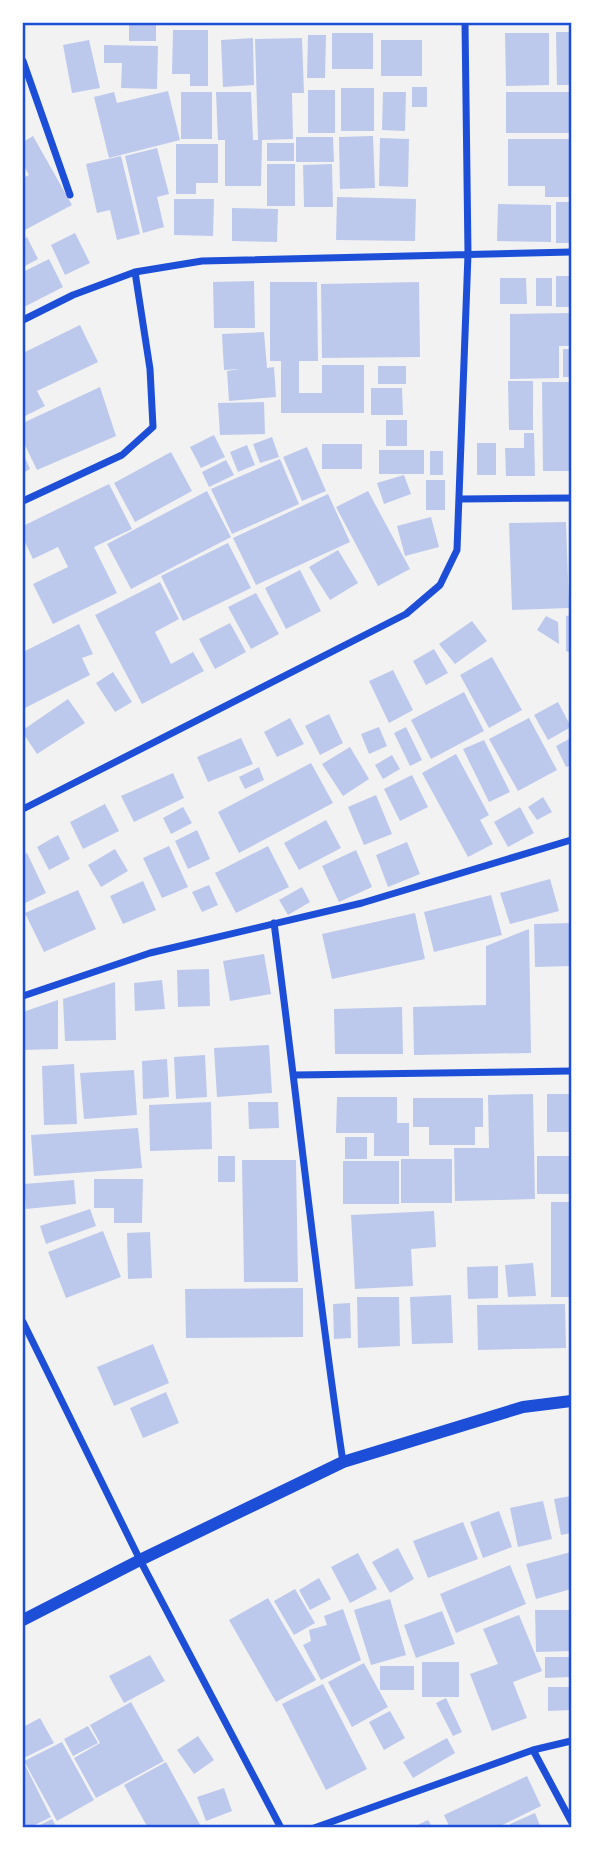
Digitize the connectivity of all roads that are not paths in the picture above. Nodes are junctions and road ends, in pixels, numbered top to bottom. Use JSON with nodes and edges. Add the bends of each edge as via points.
{"nodes":[{"id":1,"x":465,"y":23,"type":"edge"},
{"id":2,"x":23,"y":61,"type":"edge"},
{"id":3,"x":70,"y":195,"type":"dead end"},
{"id":4,"x":571,"y":252,"type":"edge"},
{"id":5,"x":468,"y":254,"type":"junction"},
{"id":6,"x":135,"y":272,"type":"junction"},
{"id":7,"x":23,"y":320,"type":"edge"},
{"id":8,"x":571,"y":498,"type":"edge"},
{"id":9,"x":461,"y":499,"type":"junction"},
{"id":10,"x":23,"y":501,"type":"edge"},
{"id":11,"x":23,"y":809,"type":"edge"},
{"id":12,"x":571,"y":840,"type":"edge"},
{"id":13,"x":274,"y":923,"type":"junction"},
{"id":14,"x":23,"y":996,"type":"edge"},
{"id":15,"x":571,"y":1071,"type":"edge"},
{"id":16,"x":295,"y":1075,"type":"junction"},
{"id":17,"x":23,"y":1322,"type":"edge"},
{"id":18,"x":571,"y":1401,"type":"edge"},
{"id":19,"x":344,"y":1462,"type":"junction"},
{"id":20,"x":140,"y":1560,"type":"junction"},
{"id":21,"x":23,"y":1620,"type":"edge"},
{"id":22,"x":571,"y":1741,"type":"edge"},
{"id":23,"x":533,"y":1750,"type":"junction"},
{"id":24,"x":571,"y":1821,"type":"edge"},
{"id":25,"x":281,"y":1828,"type":"edge"},
{"id":26,"x":314,"y":1828,"type":"edge"}],
"edges":[{"from":1,"to":5,"type":"street"},
{"from":2,"to":3,"type":"street"},
{"from":4,"to":5,"type":"street"},
{"from":5,"to":6,"type":"street","via":[[202,261]]},
{"from":5,"to":9,"type":"street"},
{"from":6,"to":7,"type":"street"},
{"from":6,"to":10,"type":"street","via":[[150,369],[153,427],[122,455]]},
{"from":8,"to":9,"type":"street"},
{"from":9,"to":11,"type":"street","via":[[457,550],[440,584],[405,614]]},
{"from":12,"to":13,"type":"street","via":[[362,903]]},
{"from":13,"to":14,"type":"street","via":[[150,953]]},
{"from":13,"to":16,"type":"street"},
{"from":15,"to":16,"type":"street"},
{"from":16,"to":19,"type":"street"},
{"from":17,"to":20,"type":"street"},
{"from":18,"to":19,"type":"street","via":[[523,1407]]},
{"from":19,"to":20,"type":"street"},
{"from":20,"to":21,"type":"street"},
{"from":20,"to":25,"type":"street"},
{"from":22,"to":23,"type":"street"},
{"from":23,"to":24,"type":"street"},
{"from":23,"to":26,"type":"street"}]}
